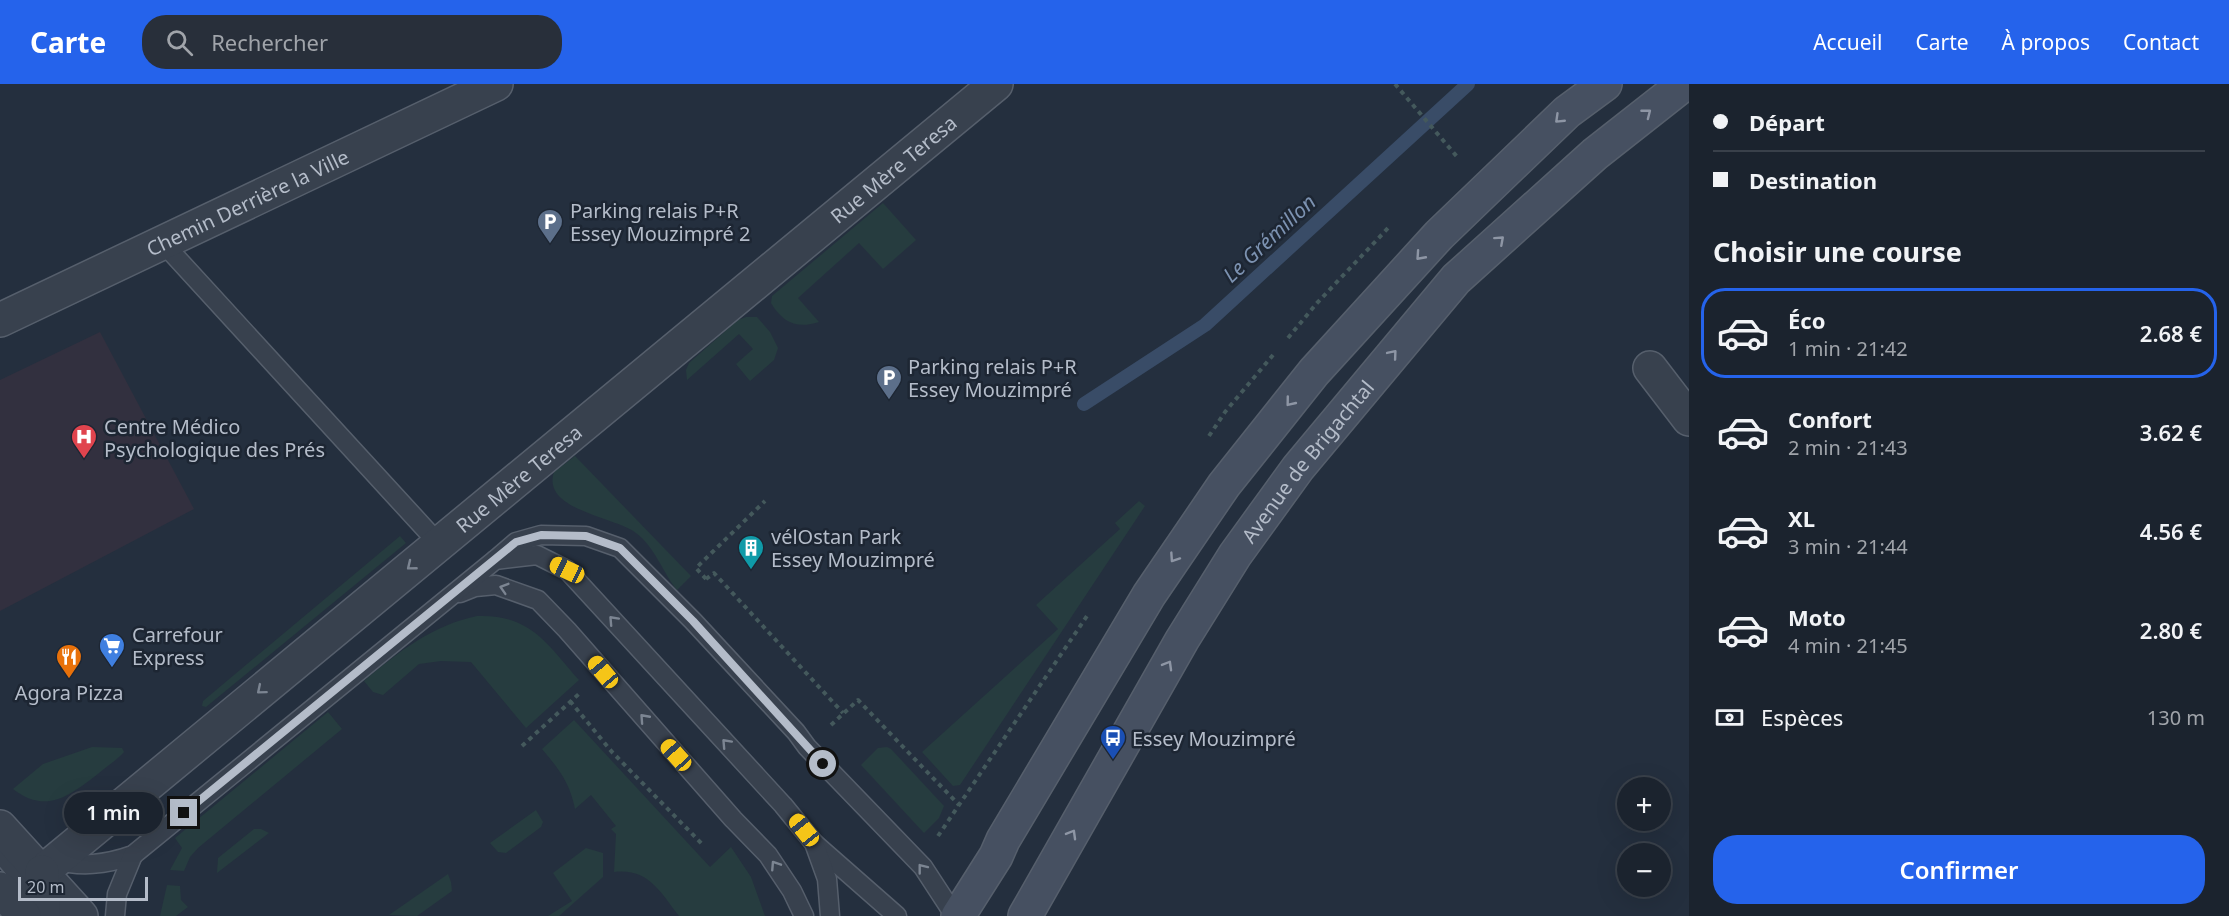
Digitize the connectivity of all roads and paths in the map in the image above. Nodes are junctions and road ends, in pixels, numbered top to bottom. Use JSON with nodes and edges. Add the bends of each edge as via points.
{"nodes":[{"id":1,"x":496,"y":84,"type":"edge"},
{"id":2,"x":996,"y":84,"type":"edge"},
{"id":3,"x":1395,"y":84,"type":"edge"},
{"id":4,"x":1605,"y":84,"type":"edge"},
{"id":5,"x":1684,"y":84,"type":"edge"},
{"id":6,"x":1460,"y":159,"type":"dead end"},
{"id":7,"x":163,"y":243,"type":"junction"},
{"id":8,"x":0,"y":320,"type":"edge"},
{"id":9,"x":1650,"y":368,"type":"dead end"},
{"id":10,"x":1689,"y":419,"type":"edge"},
{"id":11,"x":765,"y":501,"type":"dead end"},
{"id":12,"x":439,"y":544,"type":"junction"},
{"id":13,"x":495,"y":560,"type":"junction"},
{"id":14,"x":706,"y":579,"type":"junction"},
{"id":15,"x":698,"y":586,"type":"dead end"},
{"id":16,"x":445,"y":600,"type":"junction"},
{"id":17,"x":586,"y":687,"type":"dead end"},
{"id":18,"x":570,"y":702,"type":"junction"},
{"id":19,"x":843,"y":713,"type":"junction"},
{"id":20,"x":827,"y":728,"type":"dead end"},
{"id":21,"x":522,"y":746,"type":"dead end"},
{"id":22,"x":959,"y":805,"type":"dead end"},
{"id":23,"x":2,"y":838,"type":"edge"},
{"id":24,"x":814,"y":843,"type":"junction"},
{"id":25,"x":703,"y":846,"type":"dead end"},
{"id":26,"x":133,"y":855,"type":"junction"},
{"id":27,"x":0,"y":889,"type":"edge"},
{"id":28,"x":43,"y":897,"type":"edge"},
{"id":29,"x":81,"y":916,"type":"edge"},
{"id":30,"x":116,"y":916,"type":"edge"},
{"id":31,"x":804,"y":916,"type":"edge"},
{"id":32,"x":830,"y":916,"type":"edge"},
{"id":33,"x":897,"y":916,"type":"edge"},
{"id":34,"x":957,"y":916,"type":"edge"},
{"id":35,"x":1025,"y":916,"type":"edge"}],
"edges":[{"from":1,"to":7,"type":"street","name":"Chemin Derrière la Ville"},
{"from":2,"to":12,"type":"street","name":"Rue Mère Teresa"},
{"from":3,"to":6,"type":"path"},
{"from":4,"to":34,"type":"main road","one_way":true,"via":[[1567,112],[1439,235],[1314,372],[1224,485],[1149,595]]},
{"from":35,"to":5,"type":"main road","name":"Avenue de Brigachtal","one_way":true,"via":[[1182,640],[1235,555],[1298,468],[1456,279],[1595,154]]},
{"from":7,"to":8,"type":"street","name":"Chemin Derrière la Ville"},
{"from":7,"to":12,"type":"lane"},
{"from":9,"to":10,"type":"street"},
{"from":11,"to":14,"type":"path","via":[[696,568]]},
{"from":12,"to":28,"type":"street","name":"Rue Mère Teresa","one_way":true},
{"from":13,"to":16,"type":"lane"},
{"from":24,"to":13,"type":"lane","one_way":true,"via":[[567,570],[537,555]]},
{"from":34,"to":13,"type":"lane","one_way":true,"via":[[923,867],[620,548],[586,536],[541,535],[516,542]]},
{"from":14,"to":15,"type":"path"},
{"from":14,"to":19,"type":"path","via":[[714,573]]},
{"from":16,"to":26,"type":"lane"},
{"from":31,"to":16,"type":"lane","one_way":true,"via":[[768,855],[538,600],[496,585],[475,587]]},
{"from":17,"to":18,"type":"path"},
{"from":18,"to":21,"type":"path"},
{"from":18,"to":25,"type":"path","via":[[612,752]]},
{"from":19,"to":20,"type":"path"},
{"from":19,"to":22,"type":"path","via":[[858,700]]},
{"from":23,"to":28,"type":"street"},
{"from":24,"to":32,"type":"lane","via":[[827,879]]},
{"from":24,"to":33,"type":"lane"},
{"from":26,"to":28,"type":"lane","via":[[83,866]]},
{"from":26,"to":30,"type":"lane","via":[[117,894]]},
{"from":27,"to":28,"type":"street"},
{"from":28,"to":29,"type":"street"}]}
